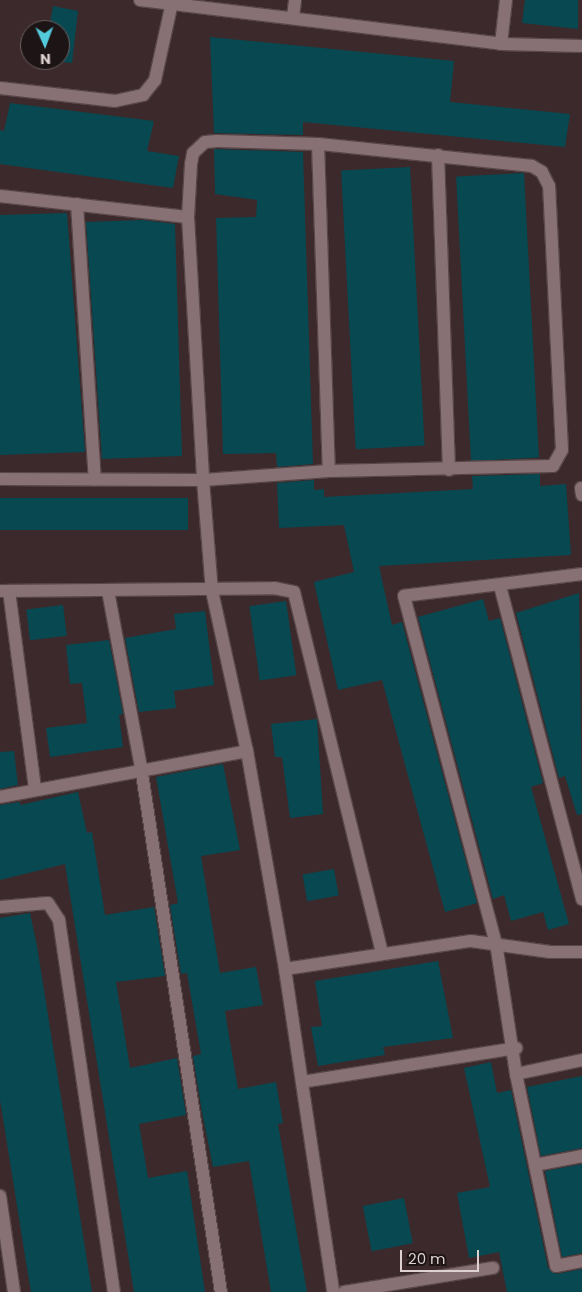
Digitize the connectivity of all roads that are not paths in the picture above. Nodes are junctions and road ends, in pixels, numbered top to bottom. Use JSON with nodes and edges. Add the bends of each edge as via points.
{"nodes":[{"id":1,"x":140,"y":0,"type":"edge"},
{"id":2,"x":295,"y":0,"type":"edge"},
{"id":3,"x":506,"y":0,"type":"edge"},
{"id":4,"x":172,"y":3,"type":"junction"},
{"id":5,"x":194,"y":3,"type":"edge"},
{"id":6,"x":293,"y":17,"type":"junction"},
{"id":7,"x":501,"y":44,"type":"junction"},
{"id":8,"x":582,"y":46,"type":"edge"},
{"id":9,"x":0,"y":88,"type":"edge"},
{"id":10,"x":318,"y":144,"type":"junction"},
{"id":11,"x":438,"y":155,"type":"junction"},
{"id":12,"x":0,"y":196,"type":"edge"},
{"id":13,"x":77,"y":204,"type":"junction"},
{"id":14,"x":188,"y":216,"type":"junction"},
{"id":15,"x":449,"y":470,"type":"junction"},
{"id":16,"x":328,"y":471,"type":"junction"},
{"id":17,"x":0,"y":479,"type":"edge"},
{"id":18,"x":95,"y":479,"type":"junction"},
{"id":19,"x":203,"y":480,"type":"junction"},
{"id":20,"x":582,"y":574,"type":"edge"},
{"id":21,"x":500,"y":586,"type":"junction"},
{"id":22,"x":4,"y":591,"type":"edge"},
{"id":23,"x":108,"y":591,"type":"junction"},
{"id":24,"x":212,"y":592,"type":"junction"},
{"id":25,"x":247,"y":751,"type":"junction"},
{"id":26,"x":141,"y":767,"type":"junction"},
{"id":27,"x":35,"y":788,"type":"junction"},
{"id":28,"x":0,"y":797,"type":"edge"},
{"id":29,"x":582,"y":899,"type":"edge"},
{"id":30,"x":0,"y":907,"type":"edge"},
{"id":31,"x":496,"y":942,"type":"junction"},
{"id":32,"x":382,"y":952,"type":"junction"},
{"id":33,"x":582,"y":952,"type":"edge"},
{"id":34,"x":285,"y":969,"type":"junction"},
{"id":35,"x":516,"y":1048,"type":"junction"},
{"id":36,"x":582,"y":1060,"type":"edge"},
{"id":37,"x":516,"y":1074,"type":"junction"},
{"id":38,"x":302,"y":1082,"type":"junction"},
{"id":39,"x":582,"y":1156,"type":"edge"},
{"id":40,"x":535,"y":1165,"type":"junction"},
{"id":41,"x":0,"y":1196,"type":"edge"},
{"id":42,"x":582,"y":1261,"type":"edge"},
{"id":43,"x":493,"y":1268,"type":"dead end"},
{"id":44,"x":14,"y":1292,"type":"edge"},
{"id":45,"x":114,"y":1292,"type":"edge"},
{"id":46,"x":221,"y":1292,"type":"edge"},
{"id":47,"x":333,"y":1292,"type":"edge"},
{"id":48,"x":344,"y":1292,"type":"edge"}],
"edges":[{"from":1,"to":4,"type":"street"},
{"from":2,"to":6,"type":"street"},
{"from":3,"to":7,"type":"street"},
{"from":4,"to":5,"type":"street"},
{"from":4,"to":9,"type":"street","via":[[155,80],[144,96],[115,101]]},
{"from":5,"to":6,"type":"street"},
{"from":6,"to":7,"type":"street"},
{"from":7,"to":8,"type":"street"},
{"from":10,"to":11,"type":"street"},
{"from":10,"to":14,"type":"street","via":[[205,142],[193,153]]},
{"from":10,"to":16,"type":"street"},
{"from":11,"to":15,"type":"street"},
{"from":11,"to":15,"type":"street","via":[[532,166],[542,172],[549,186],[562,450],[553,466],[540,469]]},
{"from":12,"to":13,"type":"street"},
{"from":13,"to":14,"type":"street"},
{"from":13,"to":18,"type":"street"},
{"from":14,"to":19,"type":"street"},
{"from":15,"to":16,"type":"street"},
{"from":16,"to":19,"type":"street"},
{"from":17,"to":18,"type":"street"},
{"from":18,"to":19,"type":"street"},
{"from":19,"to":24,"type":"street"},
{"from":20,"to":21,"type":"street"},
{"from":21,"to":29,"type":"street"},
{"from":21,"to":31,"type":"street","via":[[404,596]]},
{"from":22,"to":23,"type":"street"},
{"from":22,"to":27,"type":"street"},
{"from":23,"to":24,"type":"street"},
{"from":23,"to":26,"type":"street"},
{"from":24,"to":25,"type":"street"},
{"from":24,"to":32,"type":"street","via":[[284,588],[299,600]]},
{"from":25,"to":26,"type":"street"},
{"from":25,"to":34,"type":"street"},
{"from":26,"to":27,"type":"street"},
{"from":26,"to":46,"type":"street"},
{"from":27,"to":28,"type":"street"},
{"from":30,"to":45,"type":"street","via":[[48,903],[59,920]]},
{"from":31,"to":32,"type":"street","via":[[471,941]]},
{"from":31,"to":33,"type":"street","via":[[550,952]]},
{"from":31,"to":35,"type":"street"},
{"from":32,"to":34,"type":"street"},
{"from":34,"to":38,"type":"street"},
{"from":35,"to":37,"type":"street"},
{"from":35,"to":38,"type":"street"},
{"from":36,"to":37,"type":"street"},
{"from":37,"to":40,"type":"street"},
{"from":38,"to":47,"type":"street"},
{"from":39,"to":40,"type":"street"},
{"from":40,"to":42,"type":"street","via":[[556,1266]]},
{"from":41,"to":44,"type":"street"},
{"from":43,"to":48,"type":"street"}]}
